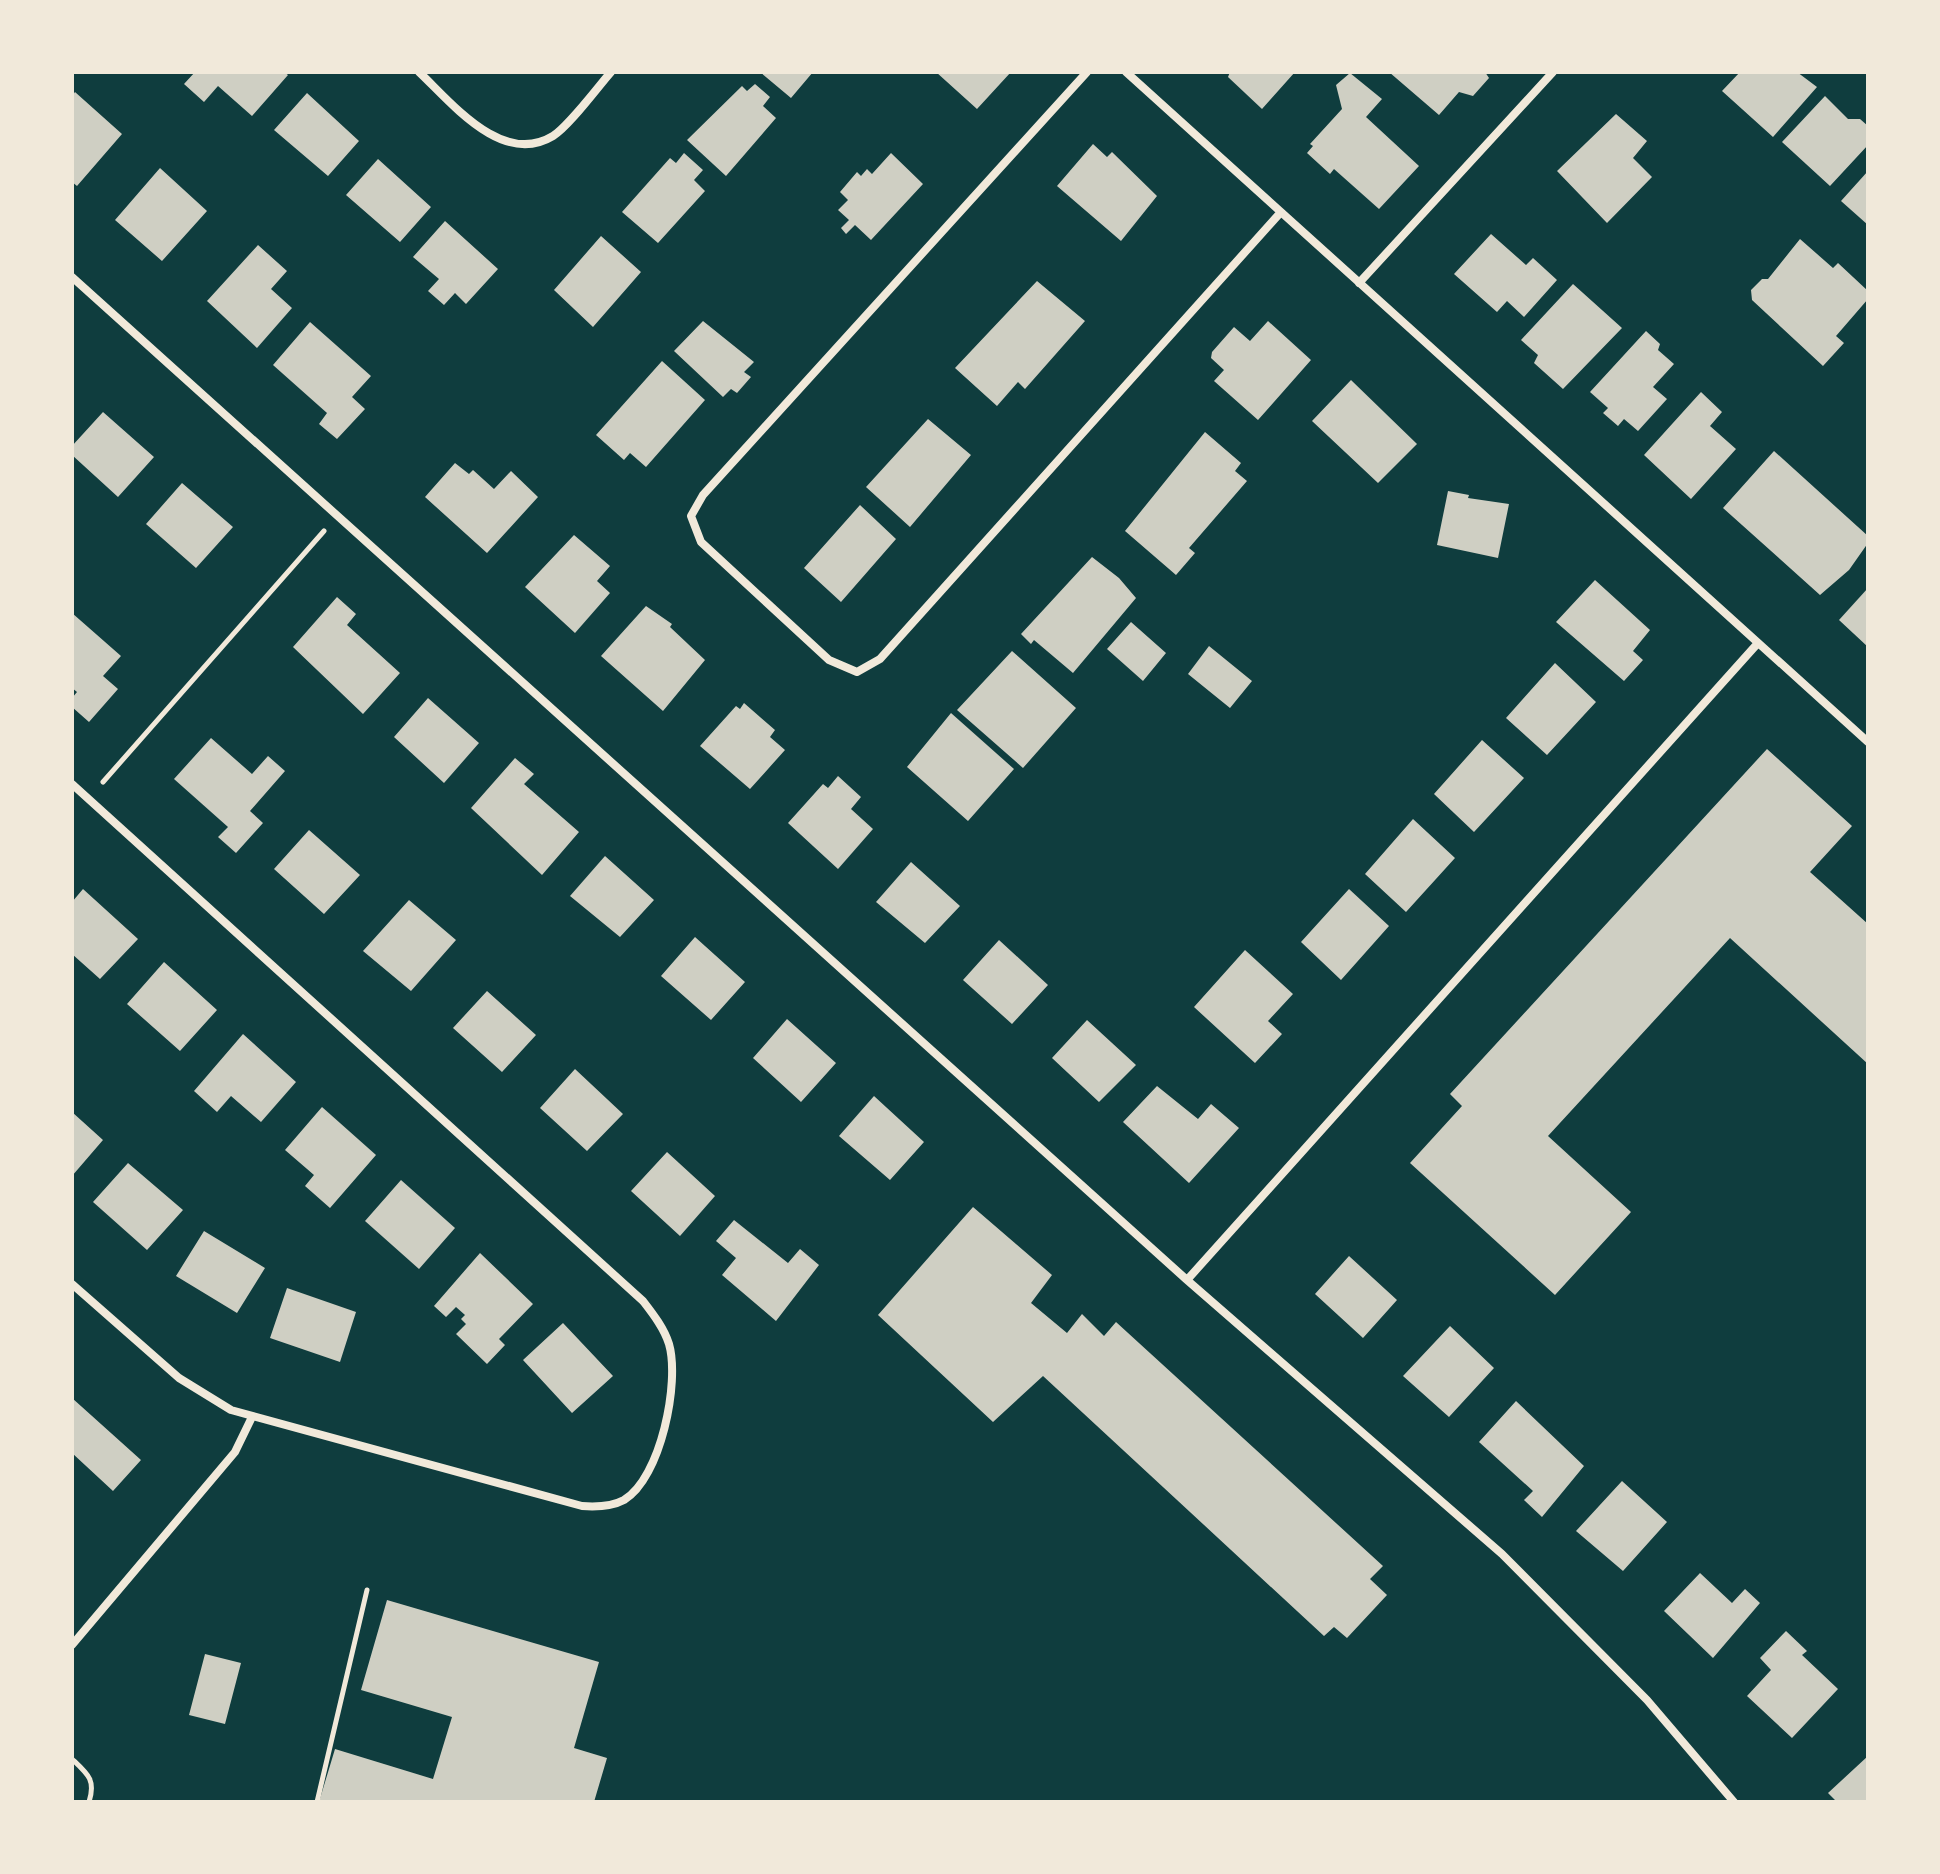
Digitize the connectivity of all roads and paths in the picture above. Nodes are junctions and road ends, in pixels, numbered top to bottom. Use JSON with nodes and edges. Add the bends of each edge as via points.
{"nodes":[{"id":1,"x":419,"y":72,"type":"edge"},
{"id":2,"x":611,"y":72,"type":"edge"},
{"id":3,"x":1087,"y":72,"type":"edge"},
{"id":4,"x":1126,"y":72,"type":"edge"},
{"id":5,"x":1553,"y":72,"type":"edge"},
{"id":6,"x":1281,"y":212,"type":"junction"},
{"id":7,"x":72,"y":277,"type":"edge"},
{"id":8,"x":1359,"y":283,"type":"junction"},
{"id":9,"x":338,"y":516,"type":"junction"},
{"id":10,"x":1758,"y":643,"type":"junction"},
{"id":11,"x":1868,"y":742,"type":"edge"},
{"id":12,"x":72,"y":784,"type":"edge"},
{"id":13,"x":88,"y":799,"type":"junction"},
{"id":14,"x":1187,"y":1280,"type":"junction"},
{"id":15,"x":72,"y":1284,"type":"edge"},
{"id":16,"x":252,"y":1417,"type":"junction"},
{"id":17,"x":367,"y":1590,"type":"dead end"},
{"id":18,"x":72,"y":1645,"type":"edge"},
{"id":19,"x":72,"y":1759,"type":"edge"},
{"id":20,"x":89,"y":1802,"type":"edge"},
{"id":21,"x":317,"y":1802,"type":"edge"},
{"id":22,"x":1734,"y":1802,"type":"edge"}],
"edges":[{"from":1,"to":2,"type":"street","via":[[483,131],[519,144],[552,136]]},
{"from":3,"to":6,"type":"street","via":[[703,495],[691,516],[701,542],[829,660],[857,672],[880,659]]},
{"from":4,"to":6,"type":"street"},
{"from":5,"to":8,"type":"street"},
{"from":6,"to":8,"type":"street"},
{"from":7,"to":9,"type":"street"},
{"from":8,"to":10,"type":"street"},
{"from":9,"to":13,"type":"path"},
{"from":9,"to":14,"type":"street"},
{"from":10,"to":11,"type":"street"},
{"from":10,"to":14,"type":"street"},
{"from":12,"to":13,"type":"street"},
{"from":13,"to":16,"type":"street","via":[[643,1301],[668,1342],[673,1366],[672,1390],[644,1482],[626,1499],[599,1507],[558,1501]]},
{"from":14,"to":22,"type":"street","via":[[1502,1554],[1647,1700]]},
{"from":15,"to":16,"type":"street","via":[[179,1378]]},
{"from":16,"to":18,"type":"street","via":[[235,1452]]},
{"from":17,"to":21,"type":"path"},
{"from":19,"to":20,"type":"path","via":[[94,1786]]}]}
